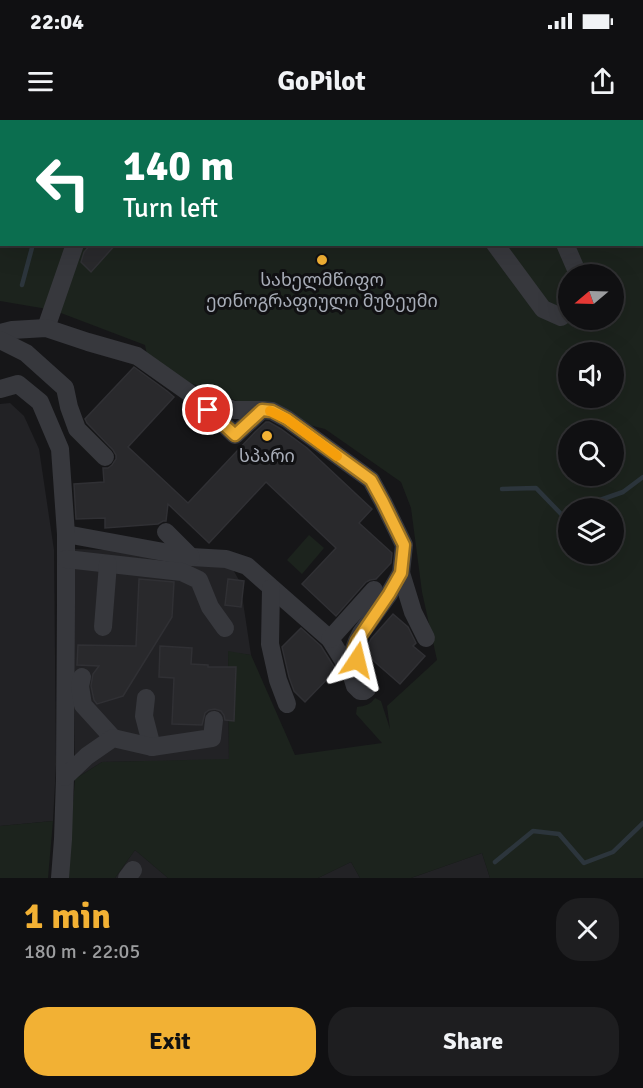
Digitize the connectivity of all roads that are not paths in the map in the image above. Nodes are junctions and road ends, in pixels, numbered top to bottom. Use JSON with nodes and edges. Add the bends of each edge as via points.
{"nodes":[{"id":1,"x":74,"y":246,"type":"edge"},
{"id":2,"x":496,"y":246,"type":"edge"},
{"id":3,"x":566,"y":246,"type":"edge"},
{"id":4,"x":574,"y":264,"type":"edge"},
{"id":5,"x":558,"y":316,"type":"edge"},
{"id":6,"x":46,"y":328,"type":"junction"},
{"id":7,"x":0,"y":333,"type":"edge"},
{"id":8,"x":0,"y":340,"type":"edge"},
{"id":9,"x":0,"y":389,"type":"edge"},
{"id":10,"x":195,"y":397,"type":"junction"},
{"id":11,"x":262,"y":410,"type":"junction"},
{"id":12,"x":105,"y":457,"type":"dead end"},
{"id":13,"x":166,"y":532,"type":"dead end"},
{"id":14,"x":66,"y":534,"type":"junction"},
{"id":15,"x":191,"y":556,"type":"junction"},
{"id":16,"x":66,"y":559,"type":"junction"},
{"id":17,"x":108,"y":564,"type":"junction"},
{"id":18,"x":401,"y":573,"type":"junction"},
{"id":19,"x":271,"y":588,"type":"junction"},
{"id":20,"x":374,"y":590,"type":"dead end"},
{"id":21,"x":103,"y":627,"type":"dead end"},
{"id":22,"x":225,"y":628,"type":"dead end"},
{"id":23,"x":426,"y":638,"type":"dead end"},
{"id":24,"x":330,"y":639,"type":"junction"},
{"id":25,"x":82,"y":677,"type":"dead end"},
{"id":26,"x":287,"y":705,"type":"dead end"},
{"id":27,"x":214,"y":720,"type":"dead end"},
{"id":28,"x":116,"y":739,"type":"junction"},
{"id":29,"x":152,"y":747,"type":"junction"},
{"id":30,"x":65,"y":777,"type":"junction"},
{"id":31,"x":60,"y":878,"type":"edge"}],
"edges":[{"from":1,"to":6,"type":"street"},
{"from":2,"to":5,"type":"street","via":[[543,309]]},
{"from":3,"to":4,"type":"street"},
{"from":6,"to":7,"type":"street"},
{"from":6,"to":10,"type":"street","via":[[137,356]]},
{"from":8,"to":12,"type":"street","via":[[26,353],[65,388],[77,429]]},
{"from":9,"to":14,"type":"street","via":[[18,384],[40,402],[60,449]]},
{"from":10,"to":11,"type":"street","via":[[234,410]]},
{"from":10,"to":11,"type":"street","via":[[235,435]]},
{"from":11,"to":18,"type":"street","via":[[287,419],[371,480],[404,545]]},
{"from":13,"to":15,"type":"street"},
{"from":14,"to":15,"type":"street"},
{"from":14,"to":16,"type":"street"},
{"from":15,"to":19,"type":"street","via":[[226,559],[247,566]]},
{"from":16,"to":17,"type":"street"},
{"from":16,"to":30,"type":"street"},
{"from":17,"to":21,"type":"street"},
{"from":17,"to":22,"type":"street","via":[[182,572],[199,580],[210,607]]},
{"from":18,"to":23,"type":"street"},
{"from":18,"to":24,"type":"street","via":[[354,649],[368,682],[367,689],[360,691],[355,686]]},
{"from":19,"to":24,"type":"street"},
{"from":19,"to":26,"type":"street","via":[[270,644]]},
{"from":20,"to":24,"type":"street"},
{"from":25,"to":28,"type":"street","via":[[83,705]]},
{"from":27,"to":29,"type":"street","via":[[212,738]]},
{"from":28,"to":29,"type":"street"},
{"from":28,"to":29,"type":"street","via":[[145,707]]},
{"from":28,"to":30,"type":"street","via":[[87,756]]},
{"from":30,"to":31,"type":"street"}]}
